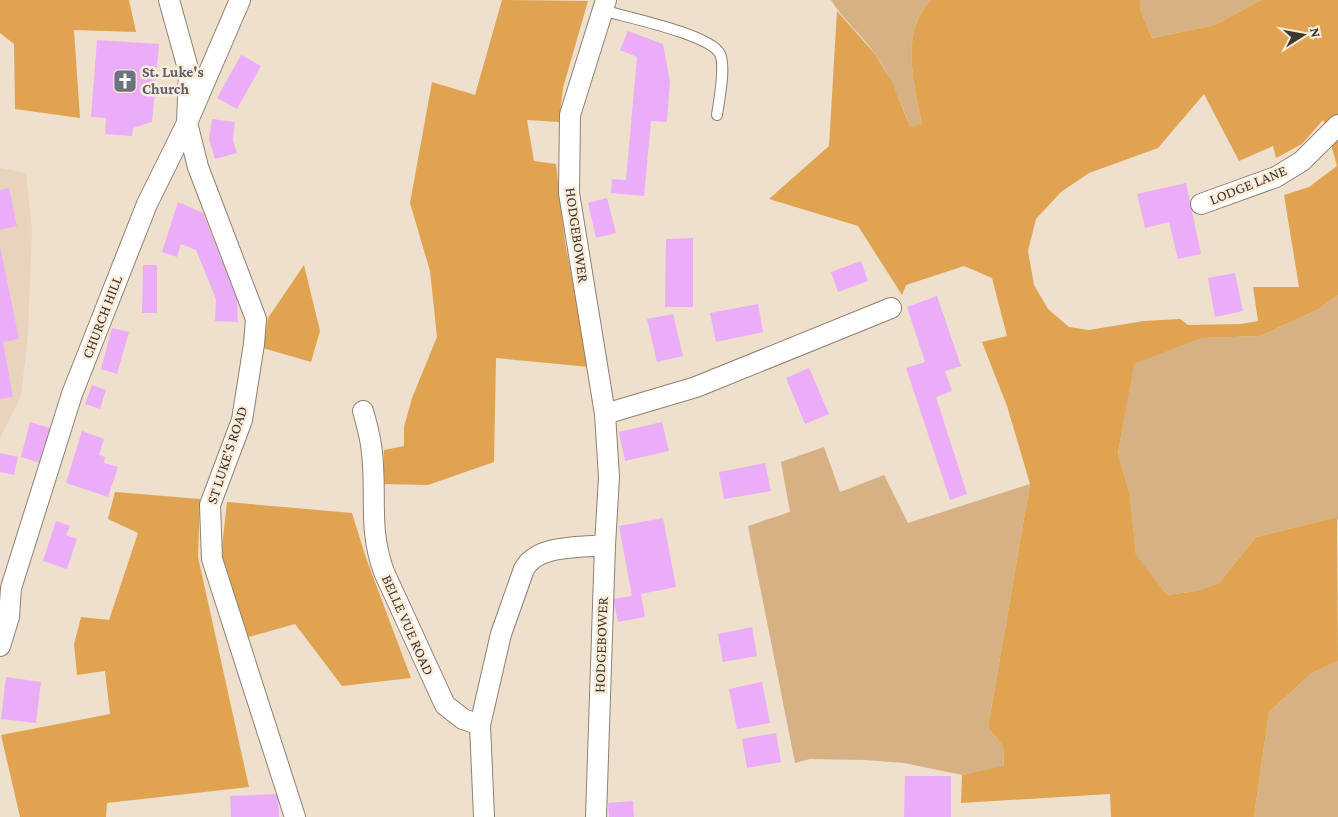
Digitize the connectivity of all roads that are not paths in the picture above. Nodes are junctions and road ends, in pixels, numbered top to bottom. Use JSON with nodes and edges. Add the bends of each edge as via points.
{"nodes":[{"id":1,"x":169,"y":0,"type":"edge"},
{"id":2,"x":240,"y":0,"type":"edge"},
{"id":3,"x":604,"y":5,"type":"edge"},
{"id":4,"x":717,"y":115,"type":"dead end"},
{"id":5,"x":187,"y":123,"type":"junction"},
{"id":6,"x":1338,"y":125,"type":"edge"},
{"id":7,"x":1201,"y":204,"type":"dead end"},
{"id":8,"x":891,"y":308,"type":"dead end"},
{"id":9,"x":363,"y":411,"type":"dead end"},
{"id":10,"x":605,"y":414,"type":"junction"},
{"id":11,"x":604,"y":545,"type":"junction"},
{"id":12,"x":0,"y":646,"type":"edge"},
{"id":13,"x":480,"y":725,"type":"junction"},
{"id":14,"x":295,"y":817,"type":"edge"},
{"id":15,"x":484,"y":817,"type":"edge"},
{"id":16,"x":596,"y":817,"type":"edge"}],
"edges":[{"from":1,"to":5,"type":"street","via":[[189,72]]},
{"from":2,"to":5,"type":"street","name":"CHURCH HILL"},
{"from":3,"to":4,"type":"lane","via":[[697,37],[716,48],[721,55],[722,68]]},
{"from":3,"to":10,"type":"street","name":"HODGEBOWER","via":[[570,115],[569,193]]},
{"from":5,"to":12,"type":"street","name":"CHURCH HILL","via":[[147,204],[72,394],[12,588]]},
{"from":5,"to":14,"type":"street","name":"ST LUKE'S ROAD","via":[[198,167],[256,319],[242,420],[210,505],[212,559]]},
{"from":6,"to":7,"type":"street","name":"LODGE LANE","via":[[1302,161],[1276,177]]},
{"from":8,"to":10,"type":"street","via":[[696,387]]},
{"from":9,"to":13,"type":"street","name":"BELLE VUE ROAD","via":[[372,453],[376,551],[445,705],[463,719]]},
{"from":10,"to":11,"type":"street","name":"HODGEBOWER","via":[[609,477]]},
{"from":11,"to":13,"type":"street","via":[[547,552],[528,561],[501,634]]},
{"from":11,"to":16,"type":"street","name":"HODGEBOWER"},
{"from":13,"to":15,"type":"street"}]}
